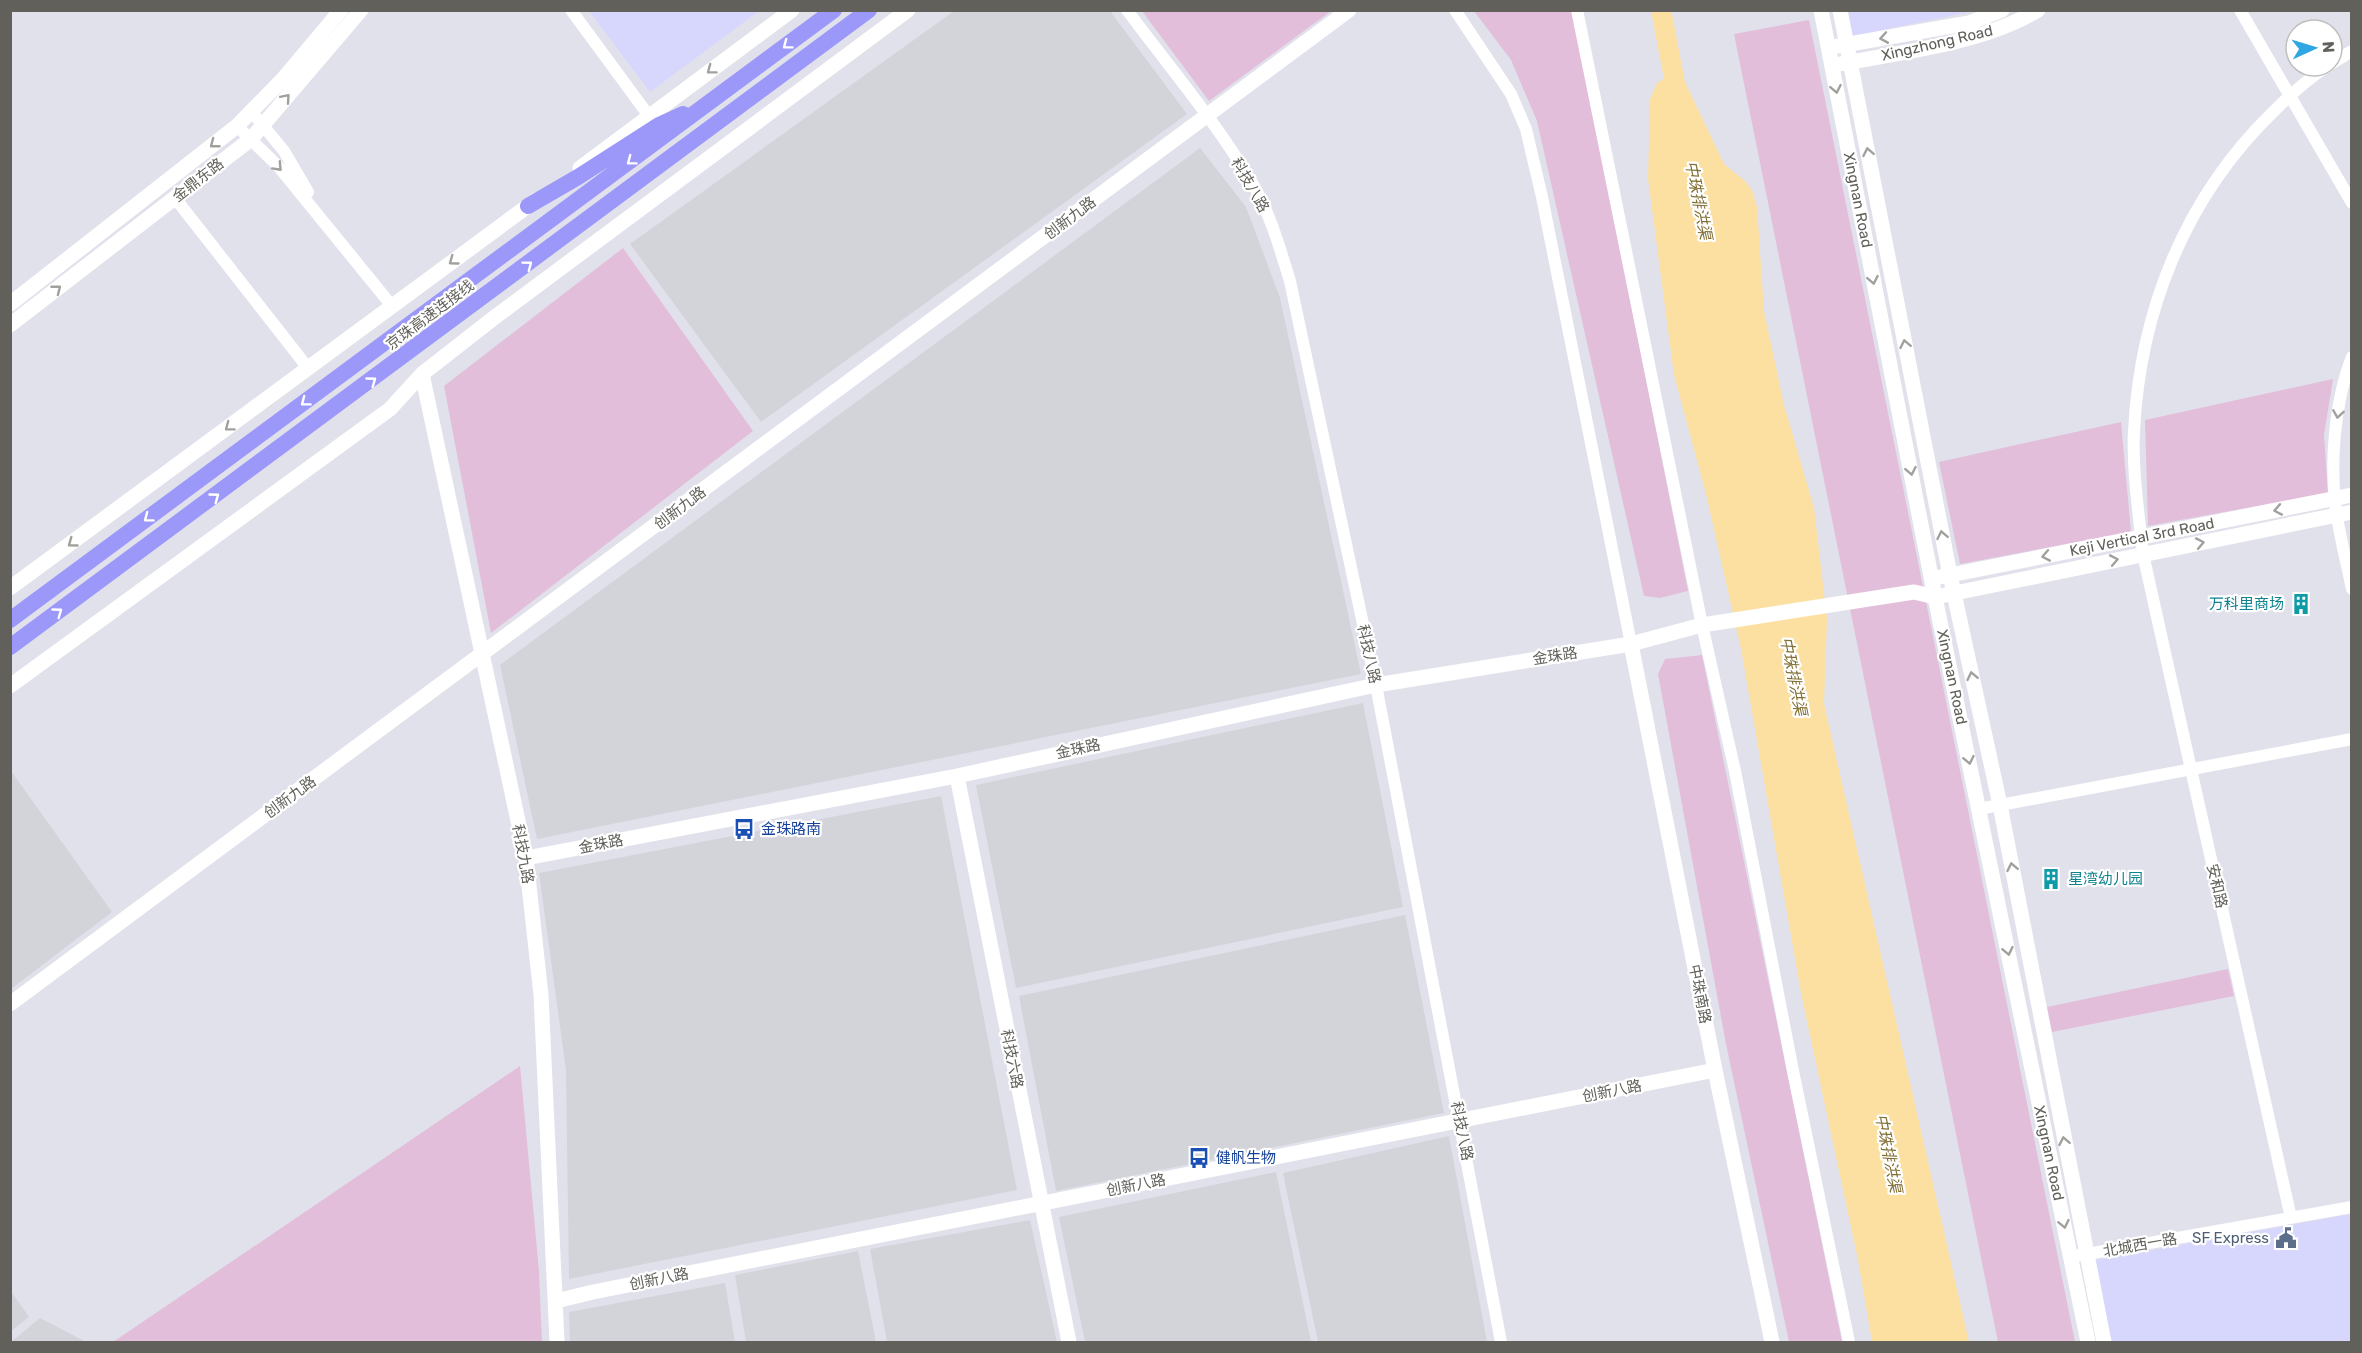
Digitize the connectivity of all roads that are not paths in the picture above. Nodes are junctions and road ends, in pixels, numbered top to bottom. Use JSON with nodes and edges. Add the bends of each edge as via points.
{"nodes":[{"id":1,"x":340,"y":10,"type":"edge"},
{"id":2,"x":361,"y":10,"type":"edge"},
{"id":3,"x":571,"y":10,"type":"edge"},
{"id":4,"x":792,"y":10,"type":"edge"},
{"id":5,"x":834,"y":10,"type":"edge"},
{"id":6,"x":869,"y":10,"type":"edge"},
{"id":7,"x":908,"y":10,"type":"edge"},
{"id":8,"x":1127,"y":10,"type":"edge"},
{"id":9,"x":1349,"y":10,"type":"edge"},
{"id":10,"x":1455,"y":10,"type":"edge"},
{"id":11,"x":1577,"y":10,"type":"edge"},
{"id":12,"x":1821,"y":10,"type":"edge"},
{"id":13,"x":1840,"y":10,"type":"edge"},
{"id":14,"x":2002,"y":10,"type":"edge"},
{"id":15,"x":2038,"y":10,"type":"edge"},
{"id":16,"x":2240,"y":10,"type":"edge"},
{"id":17,"x":1847,"y":45,"type":"junction"},
{"id":18,"x":1828,"y":48,"type":"junction"},
{"id":19,"x":1850,"y":62,"type":"junction"},
{"id":20,"x":1832,"y":66,"type":"junction"},
{"id":21,"x":2313,"y":78,"type":"edge"},
{"id":22,"x":2290,"y":96,"type":"junction"},
{"id":23,"x":713,"y":100,"type":"junction"},
{"id":24,"x":251,"y":111,"type":"junction"},
{"id":25,"x":649,"y":116,"type":"junction"},
{"id":26,"x":1207,"y":116,"type":"junction"},
{"id":27,"x":263,"y":125,"type":"junction"},
{"id":28,"x":237,"y":126,"type":"junction"},
{"id":29,"x":251,"y":139,"type":"junction"},
{"id":30,"x":175,"y":198,"type":"junction"},
{"id":31,"x":2352,"y":203,"type":"edge"},
{"id":32,"x":528,"y":206,"type":"junction"},
{"id":33,"x":323,"y":219,"type":"junction"},
{"id":34,"x":10,"y":304,"type":"edge"},
{"id":35,"x":392,"y":306,"type":"junction"},
{"id":36,"x":10,"y":325,"type":"edge"},
{"id":37,"x":2352,"y":357,"type":"edge"},
{"id":38,"x":308,"y":368,"type":"junction"},
{"id":39,"x":422,"y":374,"type":"junction"},
{"id":40,"x":2352,"y":495,"type":"edge"},
{"id":41,"x":2336,"y":498,"type":"junction"},
{"id":42,"x":2344,"y":513,"type":"edge"},
{"id":43,"x":2141,"y":537,"type":"junction"},
{"id":44,"x":2143,"y":554,"type":"junction"},
{"id":45,"x":1950,"y":575,"type":"junction"},
{"id":46,"x":1932,"y":579,"type":"junction"},
{"id":47,"x":10,"y":588,"type":"edge"},
{"id":48,"x":2352,"y":589,"type":"edge"},
{"id":49,"x":1914,"y":592,"type":"junction"},
{"id":50,"x":1954,"y":592,"type":"junction"},
{"id":51,"x":1935,"y":597,"type":"junction"},
{"id":52,"x":10,"y":620,"type":"edge"},
{"id":53,"x":1702,"y":625,"type":"junction"},
{"id":54,"x":1631,"y":644,"type":"junction"},
{"id":55,"x":10,"y":647,"type":"edge"},
{"id":56,"x":481,"y":656,"type":"junction"},
{"id":57,"x":1376,"y":685,"type":"junction"},
{"id":58,"x":10,"y":686,"type":"edge"},
{"id":59,"x":2352,"y":739,"type":"edge"},
{"id":60,"x":2191,"y":769,"type":"junction"},
{"id":61,"x":957,"y":776,"type":"junction"},
{"id":62,"x":2000,"y":805,"type":"junction"},
{"id":63,"x":1979,"y":809,"type":"junction"},
{"id":64,"x":526,"y":858,"type":"junction"},
{"id":65,"x":10,"y":1004,"type":"edge"},
{"id":66,"x":1715,"y":1070,"type":"junction"},
{"id":67,"x":1460,"y":1121,"type":"junction"},
{"id":68,"x":1040,"y":1204,"type":"junction"},
{"id":69,"x":2352,"y":1207,"type":"edge"},
{"id":70,"x":2291,"y":1218,"type":"junction"},
{"id":71,"x":2086,"y":1254,"type":"junction"},
{"id":72,"x":2070,"y":1257,"type":"junction"},
{"id":73,"x":556,"y":1301,"type":"junction"},
{"id":74,"x":557,"y":1342,"type":"edge"},
{"id":75,"x":1069,"y":1342,"type":"edge"},
{"id":76,"x":1501,"y":1342,"type":"edge"},
{"id":77,"x":1772,"y":1342,"type":"edge"},
{"id":78,"x":1849,"y":1342,"type":"edge"},
{"id":79,"x":2088,"y":1342,"type":"edge"},
{"id":80,"x":2104,"y":1342,"type":"edge"}],
"edges":[{"from":1,"to":24,"type":"street","name":"金鼎东路"},
{"from":27,"to":2,"type":"street","name":"金鼎东路","one_way":true},
{"from":3,"to":25,"type":"street"},
{"from":4,"to":25,"type":"street","one_way":true},
{"from":5,"to":23,"type":"highway","name":"京珠高速连接线","one_way":true},
{"from":55,"to":6,"type":"highway","name":"京珠高速连接线","one_way":true},
{"from":7,"to":39,"type":"street"},
{"from":8,"to":26,"type":"street","name":"科技八路"},
{"from":9,"to":26,"type":"street","name":"创新九路"},
{"from":10,"to":54,"type":"street","via":[[1511,94],[1526,129]]},
{"from":11,"to":53,"type":"street"},
{"from":12,"to":18,"type":"street","name":"Xingnan Road"},
{"from":13,"to":17,"type":"street","name":"Xingnan Road"},
{"from":14,"to":17,"type":"street","name":"Xingzhong Road","one_way":true,"via":[[1969,23]]},
{"from":15,"to":19,"type":"street","name":"Xingzhong Road","via":[[2016,24],[1978,36]]},
{"from":16,"to":22,"type":"street"},
{"from":17,"to":18,"type":"street","name":"Xingzhong Road"},
{"from":17,"to":19,"type":"street","name":"Xingnan Road"},
{"from":18,"to":20,"type":"street","name":"Xingnan Road"},
{"from":19,"to":20,"type":"street","name":"Xingzhong Road"},
{"from":45,"to":19,"type":"street","name":"Xingnan Road","one_way":true},
{"from":20,"to":46,"type":"street","name":"Xingnan Road","one_way":true},
{"from":21,"to":22,"type":"street","name":"安和路"},
{"from":22,"to":31,"type":"street"},
{"from":22,"to":43,"type":"street","name":"安和路","via":[[2254,131],[2219,174],[2189,221],[2166,271],[2149,324],[2138,379],[2134,434]]},
{"from":23,"to":32,"type":"highway","via":[[659,125]]},
{"from":23,"to":52,"type":"highway","name":"京珠高速连接线","one_way":true},
{"from":24,"to":27,"type":"street"},
{"from":24,"to":28,"type":"street","name":"金鼎东路"},
{"from":25,"to":32,"type":"street"},
{"from":26,"to":56,"type":"street","name":"创新九路"},
{"from":26,"to":57,"type":"street","name":"科技八路","via":[[1254,187],[1275,230],[1290,281]]},
{"from":27,"to":29,"type":"street","name":"金鼎东路"},
{"from":27,"to":33,"type":"street","via":[[284,151]]},
{"from":28,"to":29,"type":"street"},
{"from":28,"to":34,"type":"street","name":"金鼎东路","one_way":true},
{"from":29,"to":30,"type":"street","name":"金鼎东路"},
{"from":29,"to":33,"type":"street","one_way":true},
{"from":36,"to":30,"type":"street","name":"金鼎东路","one_way":true},
{"from":30,"to":38,"type":"street"},
{"from":32,"to":35,"type":"street","one_way":true},
{"from":33,"to":35,"type":"street"},
{"from":35,"to":38,"type":"street"},
{"from":37,"to":41,"type":"street","one_way":true,"via":[[2343,380],[2334,437]]},
{"from":38,"to":47,"type":"street","one_way":true},
{"from":39,"to":56,"type":"street","name":"科技九路"},
{"from":39,"to":58,"type":"street","via":[[390,409]]},
{"from":40,"to":41,"type":"street","name":"Keji Vertical 3rd Road"},
{"from":41,"to":42,"type":"street"},
{"from":41,"to":43,"type":"street","name":"Keji Vertical 3rd Road","one_way":true},
{"from":44,"to":42,"type":"street","name":"Keji Vertical 3rd Road","one_way":true},
{"from":42,"to":48,"type":"street"},
{"from":43,"to":44,"type":"street","name":"安和路"},
{"from":43,"to":45,"type":"street","name":"Keji Vertical 3rd Road","one_way":true},
{"from":50,"to":44,"type":"street","name":"Keji Vertical 3rd Road","one_way":true},
{"from":44,"to":60,"type":"street","name":"安和路"},
{"from":45,"to":46,"type":"street","name":"Keji Vertical 3rd Road"},
{"from":45,"to":50,"type":"street","name":"Xingnan Road"},
{"from":46,"to":49,"type":"street"},
{"from":46,"to":51,"type":"street","name":"Xingnan Road"},
{"from":49,"to":51,"type":"street"},
{"from":49,"to":53,"type":"street","name":"金珠路"},
{"from":50,"to":51,"type":"street","name":"Keji Vertical 3rd Road"},
{"from":62,"to":50,"type":"street","name":"Xingnan Road","one_way":true},
{"from":51,"to":63,"type":"street","name":"Xingnan Road","one_way":true},
{"from":53,"to":54,"type":"street","name":"金珠路"},
{"from":53,"to":78,"type":"street","via":[[1735,771]]},
{"from":54,"to":57,"type":"street","name":"金珠路"},
{"from":54,"to":66,"type":"street","name":"中珠南路"},
{"from":56,"to":64,"type":"street","name":"科技九路"},
{"from":56,"to":65,"type":"street","name":"创新九路"},
{"from":57,"to":61,"type":"street","name":"金珠路"},
{"from":57,"to":67,"type":"street","name":"科技八路"},
{"from":59,"to":60,"type":"street"},
{"from":60,"to":62,"type":"street"},
{"from":60,"to":70,"type":"street","name":"安和路"},
{"from":61,"to":64,"type":"street","name":"金珠路"},
{"from":61,"to":68,"type":"street","name":"科技六路"},
{"from":62,"to":63,"type":"street"},
{"from":71,"to":62,"type":"street","name":"Xingnan Road","one_way":true},
{"from":63,"to":72,"type":"street","name":"Xingnan Road","one_way":true},
{"from":64,"to":73,"type":"street","name":"科技九路","via":[[541,995]]},
{"from":66,"to":67,"type":"street","name":"创新八路"},
{"from":66,"to":77,"type":"street","name":"中珠南路"},
{"from":67,"to":68,"type":"street","name":"创新八路"},
{"from":67,"to":76,"type":"street","name":"科技八路"},
{"from":68,"to":73,"type":"street","name":"创新八路"},
{"from":68,"to":75,"type":"street","name":"科技六路"},
{"from":69,"to":70,"type":"street","name":"北城西一路"},
{"from":70,"to":71,"type":"street","name":"北城西一路"},
{"from":71,"to":72,"type":"street","name":"北城西一路"},
{"from":71,"to":80,"type":"street","name":"Xingnan Road"},
{"from":72,"to":79,"type":"street","name":"Xingnan Road"},
{"from":73,"to":74,"type":"street","name":"科技九路"}]}
